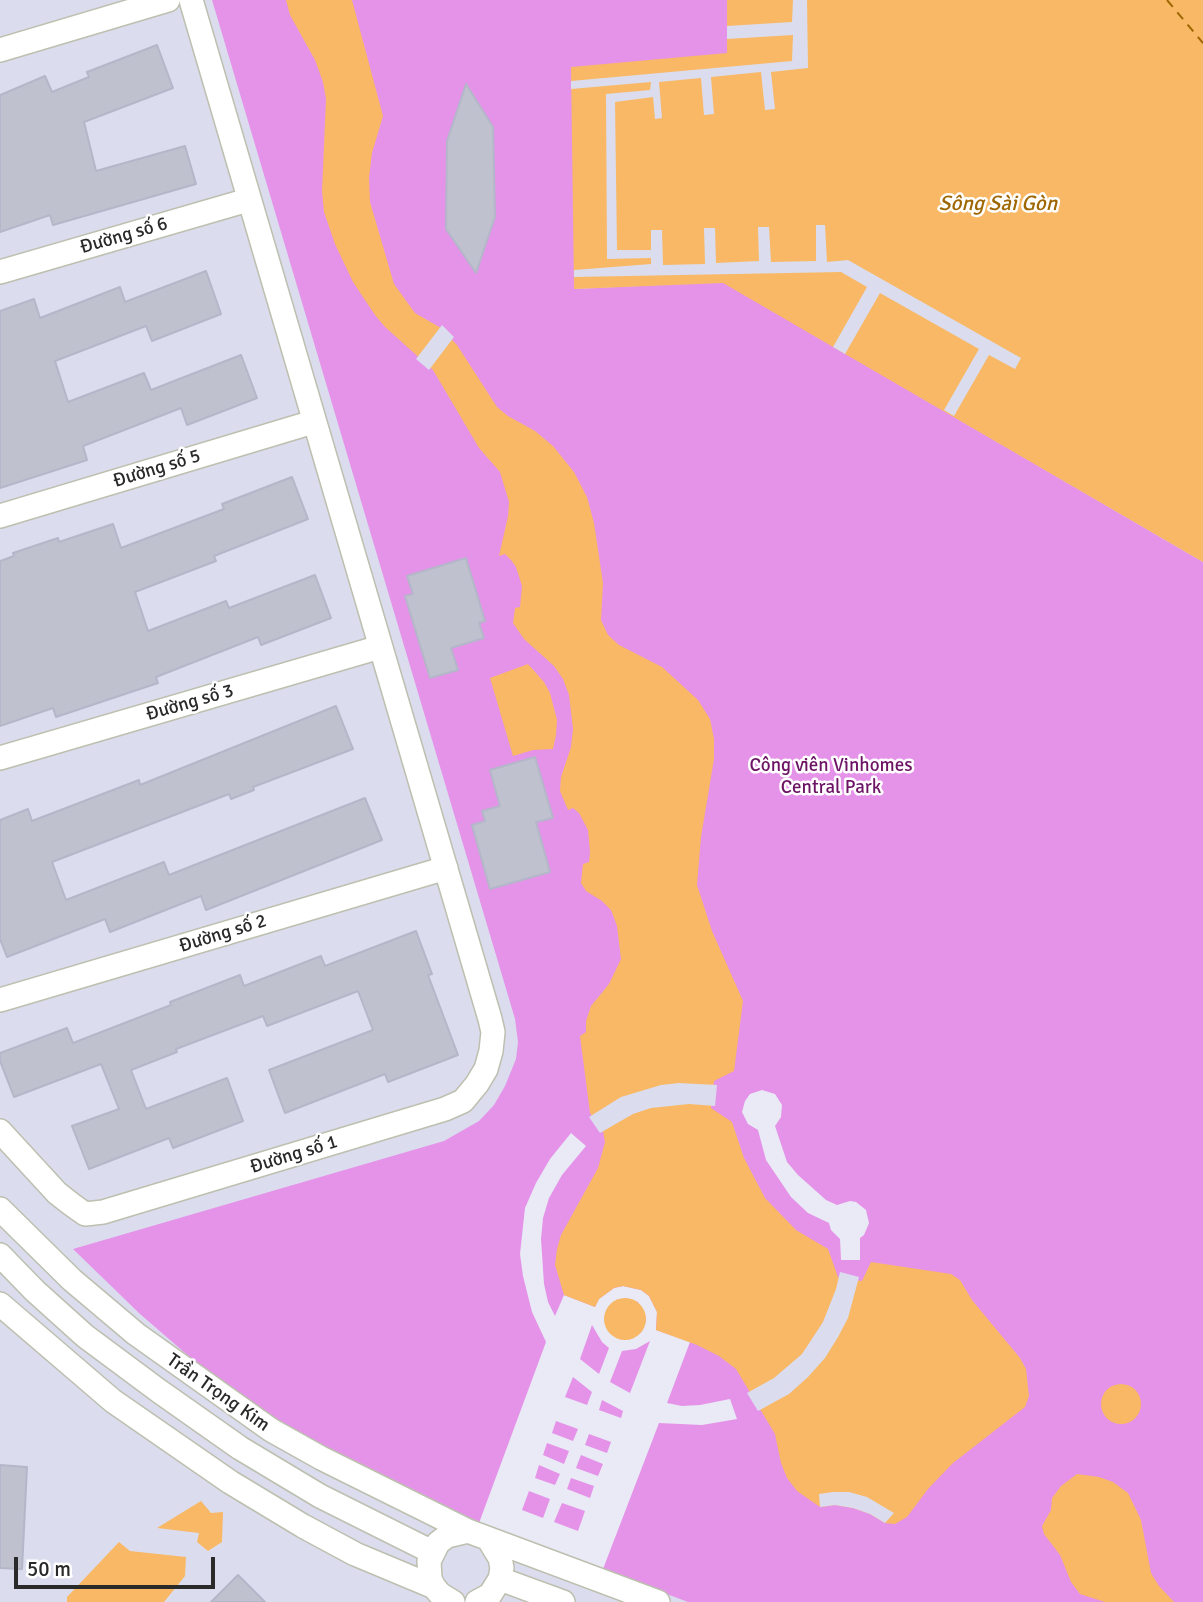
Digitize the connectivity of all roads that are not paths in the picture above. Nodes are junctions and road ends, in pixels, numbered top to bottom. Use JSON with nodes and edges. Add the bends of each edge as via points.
{"nodes":[{"id":1,"x":168,"y":0,"type":"edge"},
{"id":2,"x":191,"y":0,"type":"edge"},
{"id":3,"x":0,"y":50,"type":"edge"},
{"id":4,"x":248,"y":200,"type":"junction"},
{"id":5,"x":0,"y":272,"type":"edge"},
{"id":6,"x":313,"y":422,"type":"junction"},
{"id":7,"x":0,"y":516,"type":"edge"},
{"id":8,"x":380,"y":647,"type":"junction"},
{"id":9,"x":0,"y":758,"type":"edge"},
{"id":10,"x":446,"y":868,"type":"junction"},
{"id":11,"x":0,"y":1000,"type":"edge"},
{"id":12,"x":0,"y":1131,"type":"edge"},
{"id":13,"x":0,"y":1209,"type":"edge"},
{"id":14,"x":0,"y":1255,"type":"edge"},
{"id":15,"x":0,"y":1304,"type":"edge"},
{"id":16,"x":478,"y":1536,"type":"junction"},
{"id":17,"x":432,"y":1552,"type":"junction"},
{"id":18,"x":500,"y":1579,"type":"junction"},
{"id":19,"x":440,"y":1596,"type":"edge"},
{"id":20,"x":481,"y":1601,"type":"edge"},
{"id":21,"x":563,"y":1602,"type":"edge"},
{"id":22,"x":658,"y":1602,"type":"edge"}],
"edges":[{"from":1,"to":3,"type":"street"},
{"from":2,"to":4,"type":"street"},
{"from":4,"to":5,"type":"street","name":"Đường số 6"},
{"from":4,"to":6,"type":"street"},
{"from":6,"to":7,"type":"street","name":"Đường số 5"},
{"from":6,"to":8,"type":"street"},
{"from":8,"to":9,"type":"street","name":"Đường số 3"},
{"from":8,"to":10,"type":"street"},
{"from":10,"to":11,"type":"street","name":"Đường số 2"},
{"from":10,"to":12,"type":"street","name":"Đường số 1","via":[[493,1032],[486,1069],[463,1101],[85,1214],[57,1193]]},
{"from":13,"to":16,"type":"street","name":"Trần Trọng Kim","via":[[136,1334],[271,1430]]},
{"from":14,"to":17,"type":"street","name":"Trần Trọng Kim","via":[[85,1336],[240,1447],[320,1496]]},
{"from":15,"to":19,"type":"street","via":[[113,1401],[230,1482],[303,1526]]},
{"from":16,"to":17,"type":"street","via":[[447,1536]]},
{"from":16,"to":18,"type":"street","via":[[500,1558]]},
{"from":16,"to":22,"type":"street","name":"Trần Trọng Kim"},
{"from":17,"to":19,"type":"street","via":[[429,1570]]},
{"from":18,"to":20,"type":"street"},
{"from":18,"to":21,"type":"street"}]}
